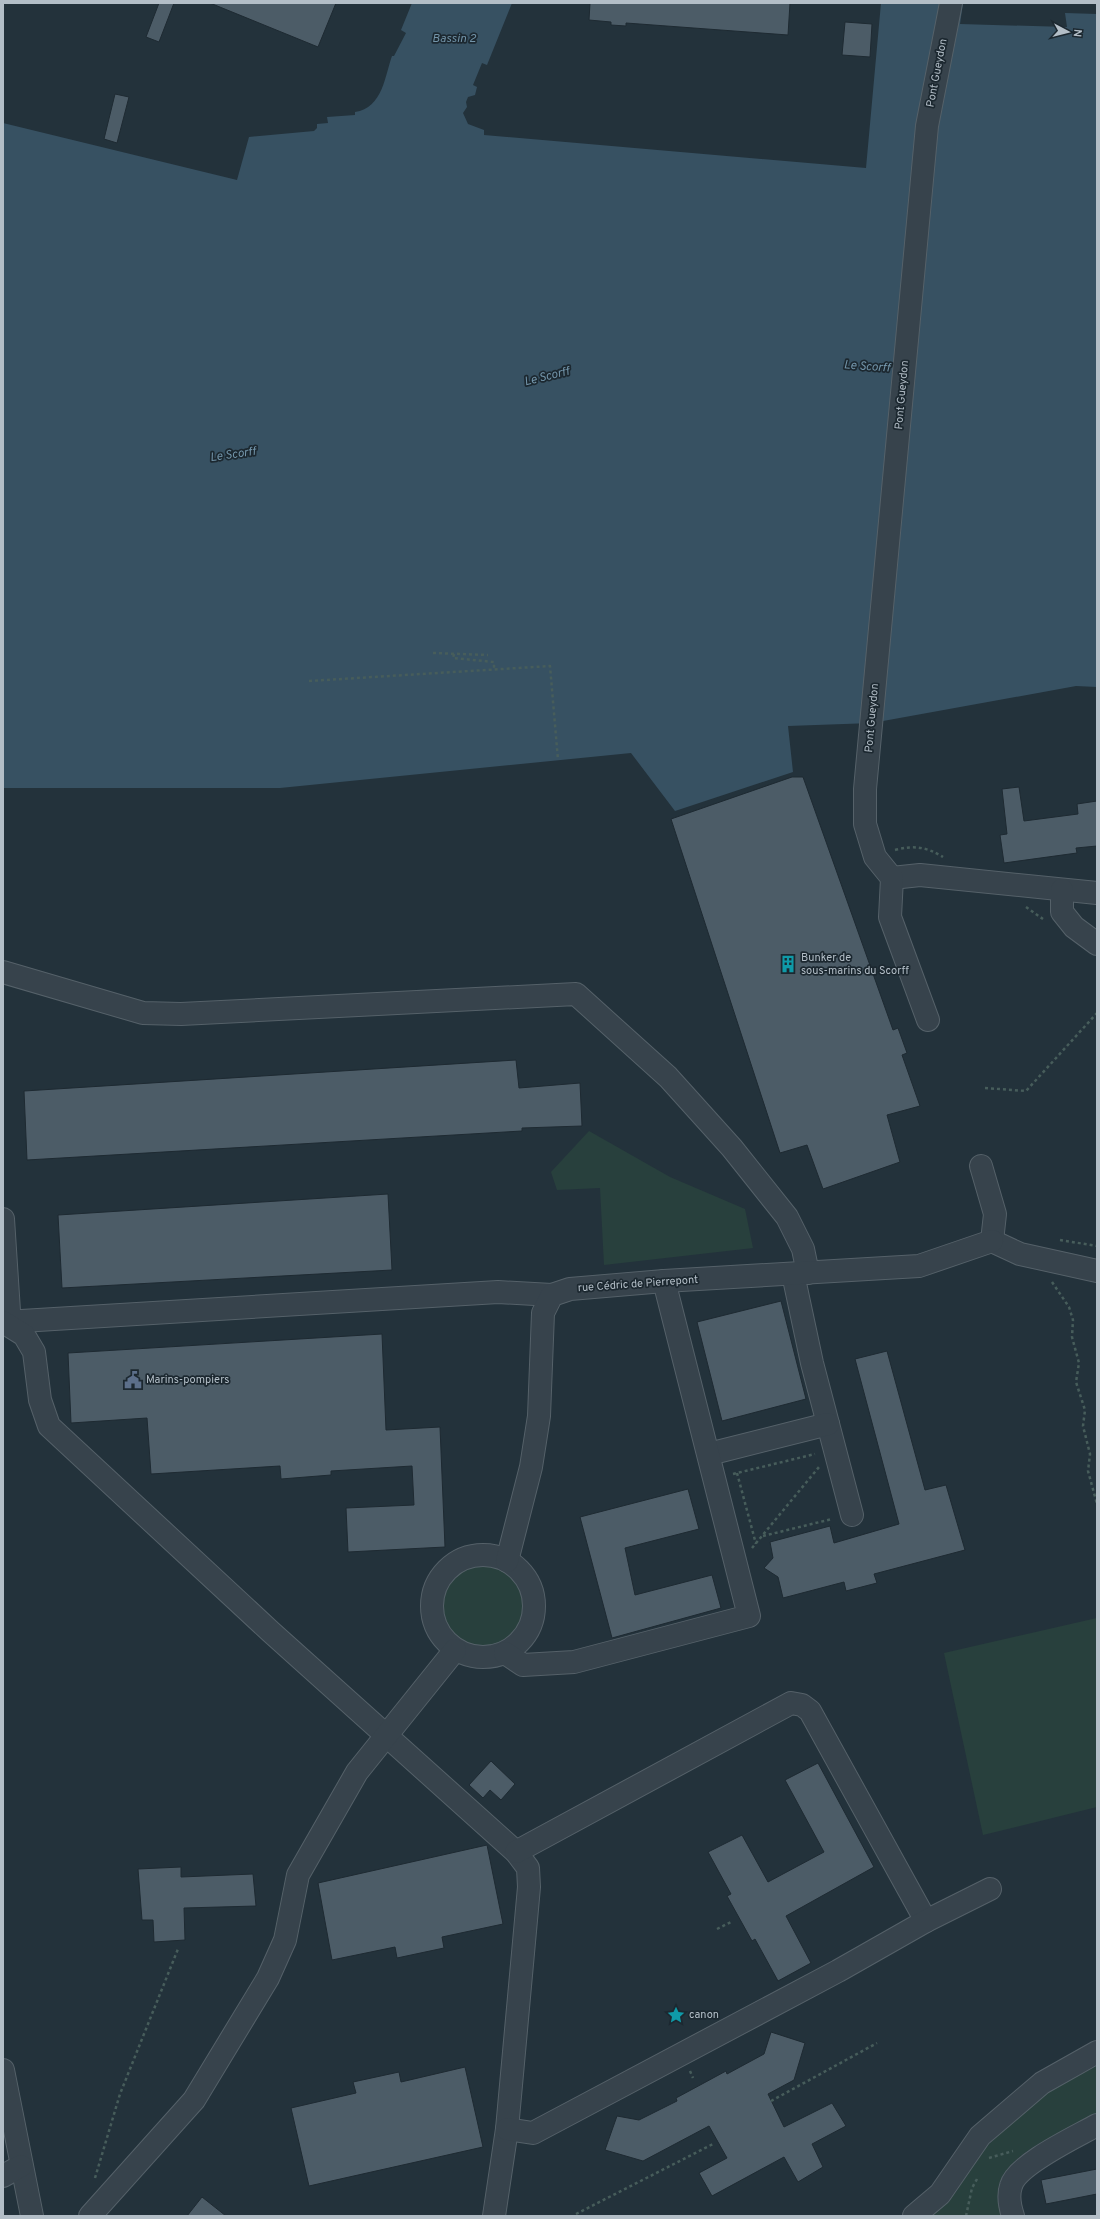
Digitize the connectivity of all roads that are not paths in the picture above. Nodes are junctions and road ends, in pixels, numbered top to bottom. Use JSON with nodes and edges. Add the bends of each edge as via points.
{"nodes":[{"id":1,"x":951,"y":3,"type":"edge"},
{"id":2,"x":892,"y":878,"type":"junction"},
{"id":3,"x":1062,"y":890,"type":"junction"},
{"id":4,"x":1097,"y":893,"type":"edge"},
{"id":5,"x":1097,"y":944,"type":"edge"},
{"id":6,"x":3,"y":972,"type":"edge"},
{"id":7,"x":928,"y":1020,"type":"dead end"},
{"id":8,"x":981,"y":1166,"type":"dead end"},
{"id":9,"x":3,"y":1219,"type":"edge"},
{"id":10,"x":992,"y":1241,"type":"junction"},
{"id":11,"x":1097,"y":1271,"type":"edge"},
{"id":12,"x":801,"y":1274,"type":"junction"},
{"id":13,"x":664,"y":1281,"type":"junction"},
{"id":14,"x":552,"y":1295,"type":"junction"},
{"id":15,"x":4,"y":1322,"type":"edge"},
{"id":16,"x":828,"y":1424,"type":"junction"},
{"id":17,"x":709,"y":1454,"type":"junction"},
{"id":18,"x":852,"y":1514,"type":"road end"},
{"id":19,"x":507,"y":1561,"type":"junction"},
{"id":20,"x":455,"y":1650,"type":"junction"},
{"id":21,"x":505,"y":1653,"type":"junction"},
{"id":22,"x":385,"y":1736,"type":"junction"},
{"id":23,"x":516,"y":1852,"type":"junction"},
{"id":24,"x":990,"y":1889,"type":"dead end"},
{"id":25,"x":926,"y":1921,"type":"junction"},
{"id":26,"x":1097,"y":2052,"type":"edge"},
{"id":27,"x":3,"y":2070,"type":"edge"},
{"id":28,"x":1097,"y":2125,"type":"edge"},
{"id":29,"x":507,"y":2129,"type":"junction"},
{"id":30,"x":12,"y":2171,"type":"edge"},
{"id":31,"x":94,"y":2211,"type":"edge"},
{"id":32,"x":32,"y":2216,"type":"edge"},
{"id":33,"x":494,"y":2216,"type":"edge"},
{"id":34,"x":914,"y":2216,"type":"edge"},
{"id":35,"x":1013,"y":2216,"type":"edge"}],
"edges":[{"from":1,"to":2,"type":"street","name":"Pont Gueydon","via":[[927,126],[865,789],[865,824],[875,857]]},
{"from":2,"to":3,"type":"street","via":[[920,875]]},
{"from":2,"to":7,"type":"street","via":[[890,916]]},
{"from":3,"to":4,"type":"street"},
{"from":3,"to":5,"type":"street","via":[[1062,912],[1074,927]]},
{"from":6,"to":12,"type":"street","via":[[144,1013],[181,1014],[576,994],[668,1077],[732,1148],[787,1217],[803,1249]]},
{"from":8,"to":10,"type":"street","via":[[995,1214]]},
{"from":9,"to":15,"type":"street","via":[[8,1311]]},
{"from":10,"to":11,"type":"street","via":[[1020,1254]]},
{"from":10,"to":12,"type":"street","name":"rue Cédric de Pierrepont","via":[[919,1266]]},
{"from":12,"to":13,"type":"street","name":"rue Cédric de Pierrepont"},
{"from":12,"to":16,"type":"street"},
{"from":13,"to":14,"type":"street","name":"rue Cédric de Pierrepont","via":[[570,1289]]},
{"from":13,"to":17,"type":"street"},
{"from":14,"to":15,"type":"street","via":[[498,1292]]},
{"from":14,"to":19,"type":"street","via":[[543,1314],[539,1416],[531,1467]]},
{"from":15,"to":22,"type":"street","via":[[24,1335],[34,1352],[40,1400],[49,1426]]},
{"from":16,"to":17,"type":"street"},
{"from":16,"to":18,"type":"street"},
{"from":17,"to":21,"type":"street","via":[[749,1616],[574,1662],[523,1664]]},
{"from":19,"to":20,"type":"street","via":[[488,1555],[471,1556],[456,1563],[443,1574],[434,1589],[434,1623],[442,1638]]},
{"from":19,"to":21,"type":"street","via":[[518,1569],[528,1582],[534,1598],[534,1615],[528,1631],[518,1644]]},
{"from":20,"to":21,"type":"street","via":[[471,1657],[488,1658]]},
{"from":20,"to":22,"type":"street"},
{"from":22,"to":23,"type":"street"},
{"from":22,"to":31,"type":"street","via":[[357,1772],[298,1875],[285,1940],[268,1978],[194,2100]]},
{"from":23,"to":25,"type":"street","via":[[790,1703],[802,1705],[810,1712]]},
{"from":23,"to":29,"type":"street","via":[[528,1868],[529,1887]]},
{"from":24,"to":25,"type":"street"},
{"from":25,"to":29,"type":"street","via":[[838,1972],[533,2133]]},
{"from":26,"to":34,"type":"street","via":[[1042,2083],[980,2136],[940,2194]]},
{"from":27,"to":30,"type":"street","via":[[19,2147]]},
{"from":28,"to":35,"type":"street","via":[[1026,2165],[1011,2185],[1010,2207]]},
{"from":29,"to":33,"type":"street"},
{"from":30,"to":32,"type":"street","via":[[26,2183]]}]}
